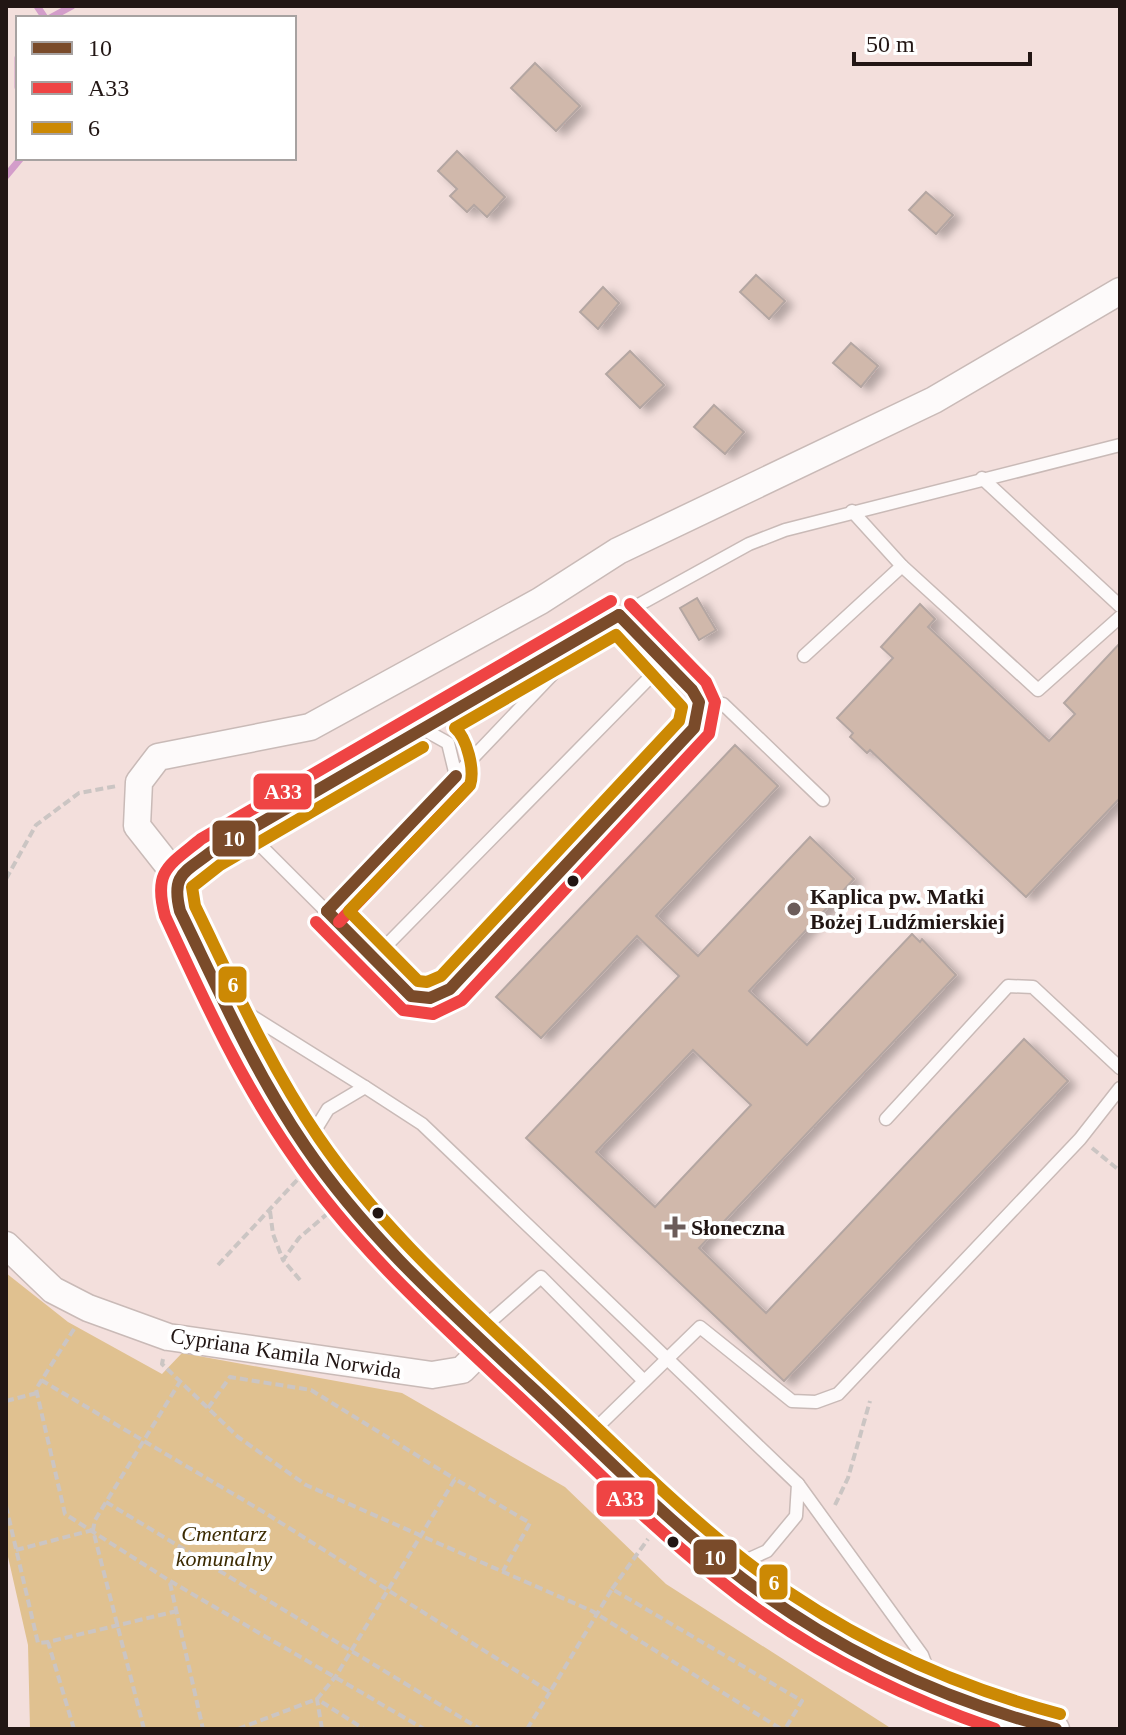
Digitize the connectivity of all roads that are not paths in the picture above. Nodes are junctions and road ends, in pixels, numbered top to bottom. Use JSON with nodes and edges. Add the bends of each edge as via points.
{"nodes":[{"id":1,"x":1120,"y":291,"type":"edge"},
{"id":2,"x":1120,"y":445,"type":"edge"},
{"id":3,"x":982,"y":478,"type":"junction"},
{"id":4,"x":852,"y":511,"type":"junction"},
{"id":5,"x":902,"y":566,"type":"junction"},
{"id":6,"x":1120,"y":606,"type":"edge"},
{"id":7,"x":619,"y":615,"type":"junction"},
{"id":8,"x":1120,"y":617,"type":"edge"},
{"id":9,"x":575,"y":640,"type":"junction"},
{"id":10,"x":804,"y":656,"type":"dead end"},
{"id":11,"x":664,"y":663,"type":"junction"},
{"id":12,"x":699,"y":702,"type":"junction"},
{"id":13,"x":423,"y":729,"type":"junction"},
{"id":14,"x":456,"y":776,"type":"junction"},
{"id":15,"x":823,"y":800,"type":"dead end"},
{"id":16,"x":251,"y":829,"type":"junction"},
{"id":17,"x":178,"y":878,"type":"junction"},
{"id":18,"x":327,"y":911,"type":"junction"},
{"id":19,"x":374,"y":958,"type":"junction"},
{"id":20,"x":223,"y":999,"type":"junction"},
{"id":21,"x":1120,"y":1068,"type":"edge"},
{"id":22,"x":365,"y":1087,"type":"junction"},
{"id":23,"x":1120,"y":1088,"type":"edge"},
{"id":24,"x":886,"y":1119,"type":"dead end"},
{"id":25,"x":304,"y":1158,"type":"junction"},
{"id":26,"x":6,"y":1245,"type":"edge"},
{"id":27,"x":482,"y":1340,"type":"junction"},
{"id":28,"x":668,"y":1358,"type":"junction"},
{"id":29,"x":644,"y":1381,"type":"junction"},
{"id":30,"x":586,"y":1438,"type":"junction"},
{"id":31,"x":798,"y":1484,"type":"junction"},
{"id":32,"x":720,"y":1562,"type":"junction"},
{"id":33,"x":935,"y":1689,"type":"junction"},
{"id":34,"x":1056,"y":1729,"type":"edge"}],
"edges":[{"from":1,"to":17,"type":"street","via":[[934,400],[618,551],[540,601],[310,727],[158,757],[139,782],[137,826]]},
{"from":2,"to":3,"type":"lane"},
{"from":3,"to":4,"type":"lane"},
{"from":3,"to":6,"type":"lane"},
{"from":4,"to":5,"type":"lane"},
{"from":4,"to":7,"type":"lane","via":[[749,544]]},
{"from":5,"to":8,"type":"lane","via":[[1038,690]]},
{"from":5,"to":10,"type":"lane"},
{"from":7,"to":9,"type":"lane"},
{"from":7,"to":11,"type":"lane"},
{"from":9,"to":13,"type":"lane"},
{"from":9,"to":14,"type":"lane","via":[[565,661]]},
{"from":11,"to":12,"type":"lane"},
{"from":11,"to":19,"type":"lane"},
{"from":12,"to":15,"type":"lane","via":[[723,704]]},
{"from":12,"to":19,"type":"lane","via":[[694,728],[684,741],[450,989],[430,998],[411,996]]},
{"from":13,"to":14,"type":"lane","via":[[448,743]]},
{"from":13,"to":16,"type":"lane"},
{"from":14,"to":18,"type":"lane"},
{"from":16,"to":17,"type":"street"},
{"from":16,"to":18,"type":"lane","via":[[263,848]]},
{"from":17,"to":20,"type":"street","via":[[180,911]]},
{"from":18,"to":19,"type":"lane"},
{"from":20,"to":22,"type":"lane"},
{"from":20,"to":25,"type":"street"},
{"from":21,"to":24,"type":"lane","via":[[1033,987],[1008,986]]},
{"from":22,"to":25,"type":"lane","via":[[328,1109]]},
{"from":22,"to":28,"type":"lane","via":[[422,1124]]},
{"from":23,"to":28,"type":"lane","via":[[1080,1139],[838,1394],[816,1402],[792,1401],[700,1327]]},
{"from":25,"to":27,"type":"street","via":[[392,1255]]},
{"from":26,"to":27,"type":"street","name":"Cypriana Kamila Norwida","via":[[53,1290],[168,1337],[432,1375],[462,1370]]},
{"from":27,"to":29,"type":"lane","via":[[541,1277]]},
{"from":27,"to":30,"type":"street"},
{"from":28,"to":29,"type":"lane"},
{"from":28,"to":31,"type":"lane"},
{"from":29,"to":30,"type":"lane"},
{"from":30,"to":32,"type":"street"},
{"from":31,"to":32,"type":"lane","via":[[796,1516],[767,1551],[747,1560]]},
{"from":31,"to":33,"type":"lane","via":[[922,1655]]},
{"from":32,"to":33,"type":"street","via":[[835,1639]]},
{"from":33,"to":34,"type":"street"}]}
